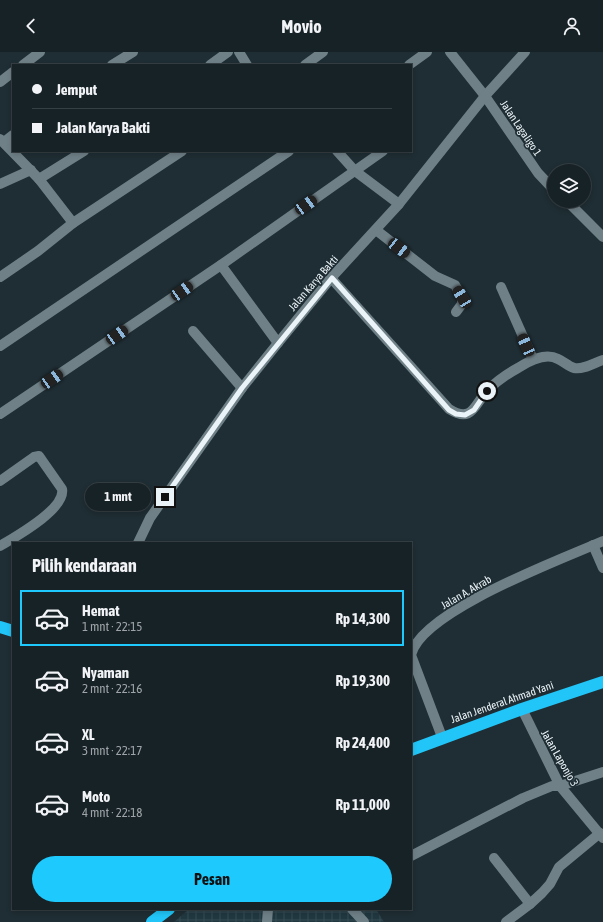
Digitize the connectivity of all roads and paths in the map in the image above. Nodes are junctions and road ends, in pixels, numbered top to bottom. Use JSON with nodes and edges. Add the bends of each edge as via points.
{"nodes":[{"id":1,"x":40,"y":52,"type":"edge"},
{"id":2,"x":133,"y":52,"type":"edge"},
{"id":3,"x":228,"y":52,"type":"edge"},
{"id":4,"x":239,"y":52,"type":"edge"},
{"id":5,"x":323,"y":52,"type":"edge"},
{"id":6,"x":427,"y":52,"type":"edge"},
{"id":7,"x":450,"y":52,"type":"edge"},
{"id":8,"x":525,"y":52,"type":"edge"},
{"id":9,"x":24,"y":64,"type":"edge"},
{"id":10,"x":114,"y":64,"type":"edge"},
{"id":11,"x":211,"y":64,"type":"edge"},
{"id":12,"x":246,"y":64,"type":"edge"},
{"id":13,"x":306,"y":64,"type":"edge"},
{"id":14,"x":410,"y":64,"type":"edge"},
{"id":15,"x":12,"y":73,"type":"edge"},
{"id":16,"x":0,"y":82,"type":"edge"},
{"id":17,"x":485,"y":96,"type":"junction"},
{"id":18,"x":12,"y":135,"type":"edge"},
{"id":19,"x":2,"y":140,"type":"edge"},
{"id":20,"x":12,"y":150,"type":"edge"},
{"id":21,"x":14,"y":152,"type":"edge"},
{"id":22,"x":82,"y":152,"type":"edge"},
{"id":23,"x":180,"y":152,"type":"edge"},
{"id":24,"x":288,"y":152,"type":"edge"},
{"id":25,"x":337,"y":152,"type":"edge"},
{"id":26,"x":382,"y":152,"type":"edge"},
{"id":27,"x":31,"y":170,"type":"junction"},
{"id":28,"x":355,"y":171,"type":"junction"},
{"id":29,"x":39,"y":179,"type":"junction"},
{"id":30,"x":547,"y":183,"type":"edge"},
{"id":31,"x":0,"y":184,"type":"edge"},
{"id":32,"x":399,"y":204,"type":"junction"},
{"id":33,"x":574,"y":208,"type":"edge"},
{"id":34,"x":73,"y":223,"type":"junction"},
{"id":35,"x":376,"y":230,"type":"junction"},
{"id":36,"x":603,"y":236,"type":"edge"},
{"id":37,"x":221,"y":265,"type":"junction"},
{"id":38,"x":0,"y":277,"type":"edge"},
{"id":39,"x":332,"y":278,"type":"junction"},
{"id":40,"x":501,"y":287,"type":"dead end"},
{"id":41,"x":456,"y":312,"type":"dead end"},
{"id":42,"x":193,"y":331,"type":"dead end"},
{"id":43,"x":278,"y":343,"type":"junction"},
{"id":44,"x":0,"y":346,"type":"edge"},
{"id":45,"x":533,"y":359,"type":"junction"},
{"id":46,"x":603,"y":360,"type":"edge"},
{"id":47,"x":242,"y":388,"type":"junction"},
{"id":48,"x":0,"y":414,"type":"edge"},
{"id":49,"x":0,"y":481,"type":"edge"},
{"id":50,"x":603,"y":541,"type":"edge"},
{"id":51,"x":138,"y":542,"type":"edge"},
{"id":52,"x":593,"y":545,"type":"junction"},
{"id":53,"x":0,"y":546,"type":"edge"},
{"id":54,"x":603,"y":568,"type":"edge"},
{"id":55,"x":0,"y":627,"type":"edge"},
{"id":56,"x":12,"y":631,"type":"edge"},
{"id":57,"x":412,"y":653,"type":"edge"},
{"id":58,"x":412,"y":658,"type":"edge"},
{"id":59,"x":603,"y":682,"type":"edge"},
{"id":60,"x":522,"y":708,"type":"junction"},
{"id":61,"x":442,"y":737,"type":"junction"},
{"id":62,"x":412,"y":749,"type":"edge"},
{"id":63,"x":603,"y":772,"type":"edge"},
{"id":64,"x":560,"y":786,"type":"junction"},
{"id":65,"x":601,"y":836,"type":"edge"},
{"id":66,"x":412,"y":855,"type":"edge"},
{"id":67,"x":494,"y":858,"type":"dead end"},
{"id":68,"x":530,"y":904,"type":"junction"},
{"id":69,"x":168,"y":910,"type":"edge"},
{"id":70,"x":268,"y":910,"type":"edge"},
{"id":71,"x":353,"y":910,"type":"edge"},
{"id":72,"x":152,"y":922,"type":"edge"},
{"id":73,"x":267,"y":922,"type":"edge"},
{"id":74,"x":364,"y":922,"type":"edge"},
{"id":75,"x":506,"y":922,"type":"edge"}],
"edges":[{"from":1,"to":9,"type":"street"},
{"from":2,"to":10,"type":"street"},
{"from":3,"to":11,"type":"street"},
{"from":4,"to":12,"type":"street"},
{"from":5,"to":13,"type":"street"},
{"from":6,"to":14,"type":"street"},
{"from":7,"to":17,"type":"street","name":"Jalan Lagaligo 1"},
{"from":8,"to":17,"type":"street","name":"Jalan Karya Bakti"},
{"from":15,"to":16,"type":"street"},
{"from":17,"to":30,"type":"street","name":"Jalan Lagaligo 1"},
{"from":17,"to":32,"type":"street","name":"Jalan Karya Bakti"},
{"from":18,"to":19,"type":"street"},
{"from":19,"to":20,"type":"street"},
{"from":21,"to":27,"type":"street"},
{"from":22,"to":29,"type":"street"},
{"from":23,"to":34,"type":"street"},
{"from":24,"to":44,"type":"street"},
{"from":25,"to":28,"type":"street"},
{"from":26,"to":28,"type":"street"},
{"from":27,"to":29,"type":"street"},
{"from":27,"to":31,"type":"street"},
{"from":28,"to":32,"type":"street"},
{"from":28,"to":37,"type":"street"},
{"from":29,"to":34,"type":"street"},
{"from":32,"to":35,"type":"street","name":"Jalan Karya Bakti"},
{"from":33,"to":36,"type":"street"},
{"from":34,"to":38,"type":"street"},
{"from":35,"to":39,"type":"street","name":"Jalan Karya Bakti"},
{"from":35,"to":41,"type":"street","via":[[435,276],[455,285],[462,297],[462,304]]},
{"from":37,"to":43,"type":"street"},
{"from":37,"to":48,"type":"street"},
{"from":39,"to":43,"type":"street","name":"Jalan Karya Bakti"},
{"from":39,"to":45,"type":"street","via":[[449,410],[456,414],[465,415],[474,410],[487,391],[498,381]]},
{"from":40,"to":45,"type":"street"},
{"from":42,"to":47,"type":"street"},
{"from":43,"to":47,"type":"street","name":"Jalan Karya Bakti"},
{"from":45,"to":46,"type":"street","via":[[546,356],[556,358],[573,368],[582,368]]},
{"from":47,"to":51,"type":"street","name":"Jalan Karya Bakti","via":[[150,518]]},
{"from":49,"to":53,"type":"street","via":[[39,456],[63,493],[52,511]]},
{"from":50,"to":52,"type":"street","name":"Jalan A. Akrab"},
{"from":52,"to":54,"type":"street"},
{"from":52,"to":57,"type":"street","name":"Jalan A. Akrab","via":[[522,575],[449,614],[417,642]]},
{"from":55,"to":56,"type":"highway"},
{"from":58,"to":61,"type":"street","name":"Jalan A. Akrab"},
{"from":59,"to":60,"type":"highway","name":"Jalan Jenderal Ahmad Yani"},
{"from":60,"to":61,"type":"highway","name":"Jalan Jenderal Ahmad Yani"},
{"from":60,"to":64,"type":"street","name":"Jalan Laponjo 3"},
{"from":61,"to":62,"type":"highway","name":"Jalan Jenderal Ahmad Yani"},
{"from":63,"to":64,"type":"street"},
{"from":64,"to":65,"type":"street","name":"Jalan Laponjo 3"},
{"from":64,"to":66,"type":"street","via":[[552,786],[523,798]]},
{"from":65,"to":68,"type":"street","name":"Jalan Laponjo 3","via":[[559,867],[550,884]]},
{"from":67,"to":68,"type":"street"},
{"from":68,"to":75,"type":"street","name":"Jalan Laponjo 3"},
{"from":69,"to":72,"type":"highway"},
{"from":70,"to":73,"type":"street"},
{"from":71,"to":74,"type":"street"}]}
